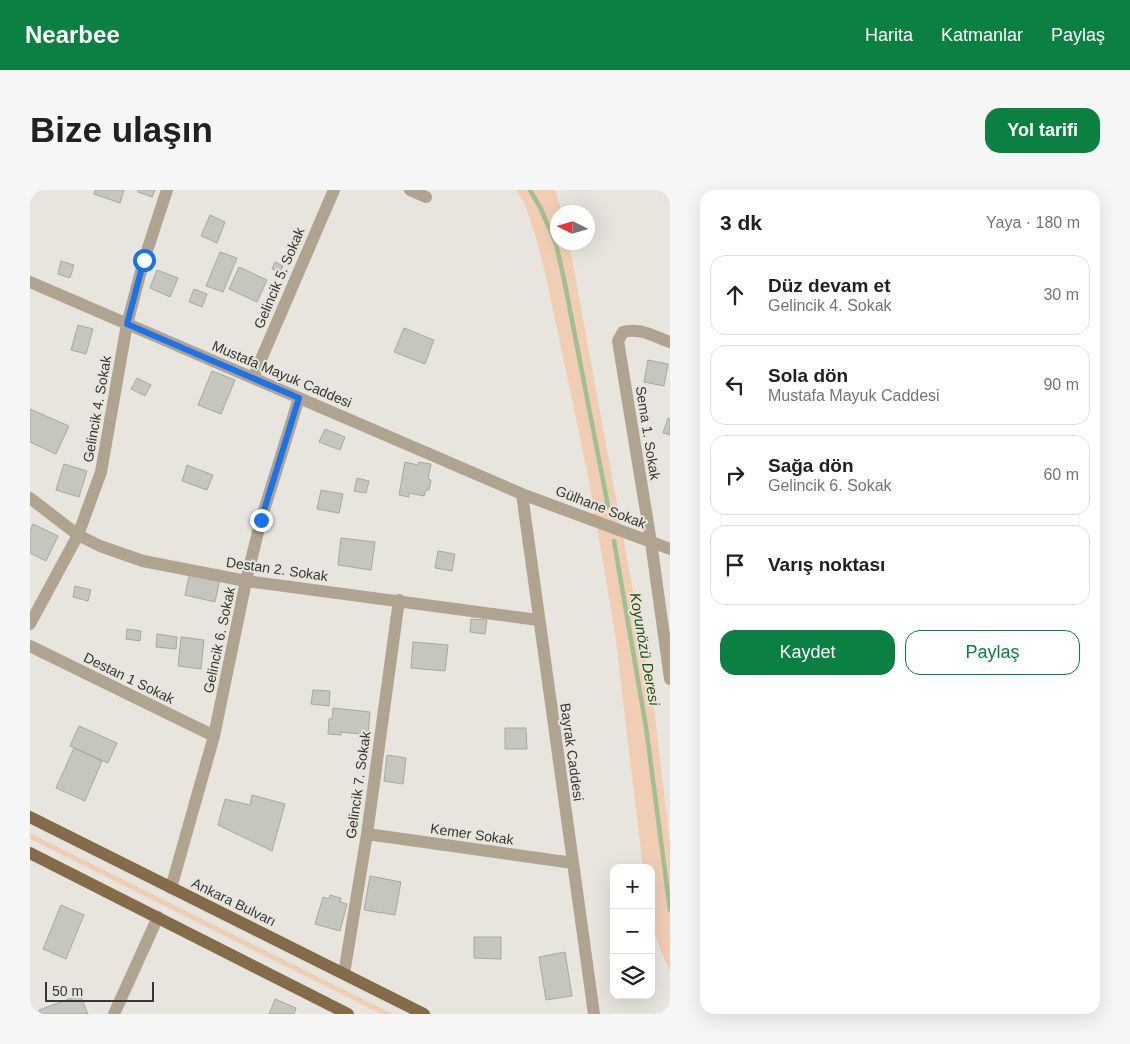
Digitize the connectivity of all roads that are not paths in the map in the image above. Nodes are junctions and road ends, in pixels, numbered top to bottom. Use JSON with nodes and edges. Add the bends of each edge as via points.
{"nodes":[{"id":1,"x":167,"y":190,"type":"edge"},
{"id":2,"x":334,"y":190,"type":"edge"},
{"id":3,"x":410,"y":190,"type":"edge"},
{"id":4,"x":426,"y":197,"type":"dead end"},
{"id":5,"x":30,"y":282,"type":"edge"},
{"id":6,"x":127,"y":324,"type":"junction"},
{"id":7,"x":670,"y":342,"type":"edge"},
{"id":8,"x":253,"y":378,"type":"junction"},
{"id":9,"x":299,"y":398,"type":"junction"},
{"id":10,"x":522,"y":494,"type":"junction"},
{"id":11,"x":30,"y":498,"type":"edge"},
{"id":12,"x":78,"y":535,"type":"junction"},
{"id":13,"x":651,"y":542,"type":"junction"},
{"id":14,"x":670,"y":549,"type":"edge"},
{"id":15,"x":246,"y":581,"type":"junction"},
{"id":16,"x":399,"y":600,"type":"junction"},
{"id":17,"x":538,"y":620,"type":"junction"},
{"id":18,"x":30,"y":624,"type":"edge"},
{"id":19,"x":30,"y":646,"type":"edge"},
{"id":20,"x":670,"y":679,"type":"edge"},
{"id":21,"x":214,"y":736,"type":"junction"},
{"id":22,"x":30,"y":817,"type":"edge"},
{"id":23,"x":366,"y":834,"type":"junction"},
{"id":24,"x":30,"y":853,"type":"edge"},
{"id":25,"x":573,"y":863,"type":"junction"},
{"id":26,"x":171,"y":888,"type":"junction"},
{"id":27,"x":158,"y":917,"type":"junction"},
{"id":28,"x":344,"y":974,"type":"junction"},
{"id":29,"x":114,"y":1014,"type":"edge"},
{"id":30,"x":348,"y":1014,"type":"edge"},
{"id":31,"x":424,"y":1014,"type":"edge"},
{"id":32,"x":594,"y":1014,"type":"edge"}],
"edges":[{"from":1,"to":6,"type":"street","name":"Gelincik 4. Sokak"},
{"from":2,"to":8,"type":"street","name":"Gelincik 5. Sokak"},
{"from":3,"to":4,"type":"street"},
{"from":5,"to":6,"type":"street","name":"Mustafa Mayuk Caddesi"},
{"from":6,"to":8,"type":"street","name":"Mustafa Mayuk Caddesi"},
{"from":6,"to":12,"type":"street","name":"Gelincik 4. Sokak","via":[[102,472]]},
{"from":7,"to":13,"type":"street","name":"Sema 1. Sokak","via":[[631,330],[623,332],[618,341]]},
{"from":8,"to":9,"type":"street","name":"Mustafa Mayuk Caddesi"},
{"from":9,"to":10,"type":"street","name":"Mustafa Mayuk Caddesi"},
{"from":9,"to":15,"type":"street","name":"Gelincik 6. Sokak","via":[[261,520]]},
{"from":10,"to":13,"type":"street","name":"Gülhane Sokak"},
{"from":10,"to":17,"type":"street","name":"Bayrak Caddesi"},
{"from":11,"to":12,"type":"street","name":"Destan 2. Sokak"},
{"from":12,"to":15,"type":"street","name":"Destan 2. Sokak","via":[[143,561]]},
{"from":12,"to":18,"type":"street","name":"Gelincik 4. Sokak"},
{"from":13,"to":14,"type":"street","name":"Gülhane Sokak"},
{"from":13,"to":20,"type":"street","name":"Sema 1. Sokak"},
{"from":15,"to":16,"type":"street","name":"Destan 2. Sokak"},
{"from":15,"to":21,"type":"street","name":"Gelincik 6. Sokak"},
{"from":16,"to":17,"type":"street","name":"Destan 2. Sokak"},
{"from":16,"to":23,"type":"street","name":"Gelincik 7. Sokak"},
{"from":17,"to":25,"type":"street","name":"Bayrak Caddesi"},
{"from":19,"to":21,"type":"street","name":"Destan 1 Sokak"},
{"from":21,"to":26,"type":"street","name":"Gelincik 6. Sokak"},
{"from":22,"to":26,"type":"main road","name":"Ankara Bulvarı"},
{"from":23,"to":25,"type":"street","name":"Kemer Sokak"},
{"from":23,"to":28,"type":"street","name":"Gelincik 7. Sokak"},
{"from":24,"to":27,"type":"main road"},
{"from":25,"to":32,"type":"street","name":"Bayrak Caddesi"},
{"from":26,"to":28,"type":"main road","name":"Ankara Bulvarı"},
{"from":27,"to":29,"type":"street"},
{"from":27,"to":30,"type":"main road"},
{"from":28,"to":31,"type":"main road","name":"Ankara Bulvarı"}]}
